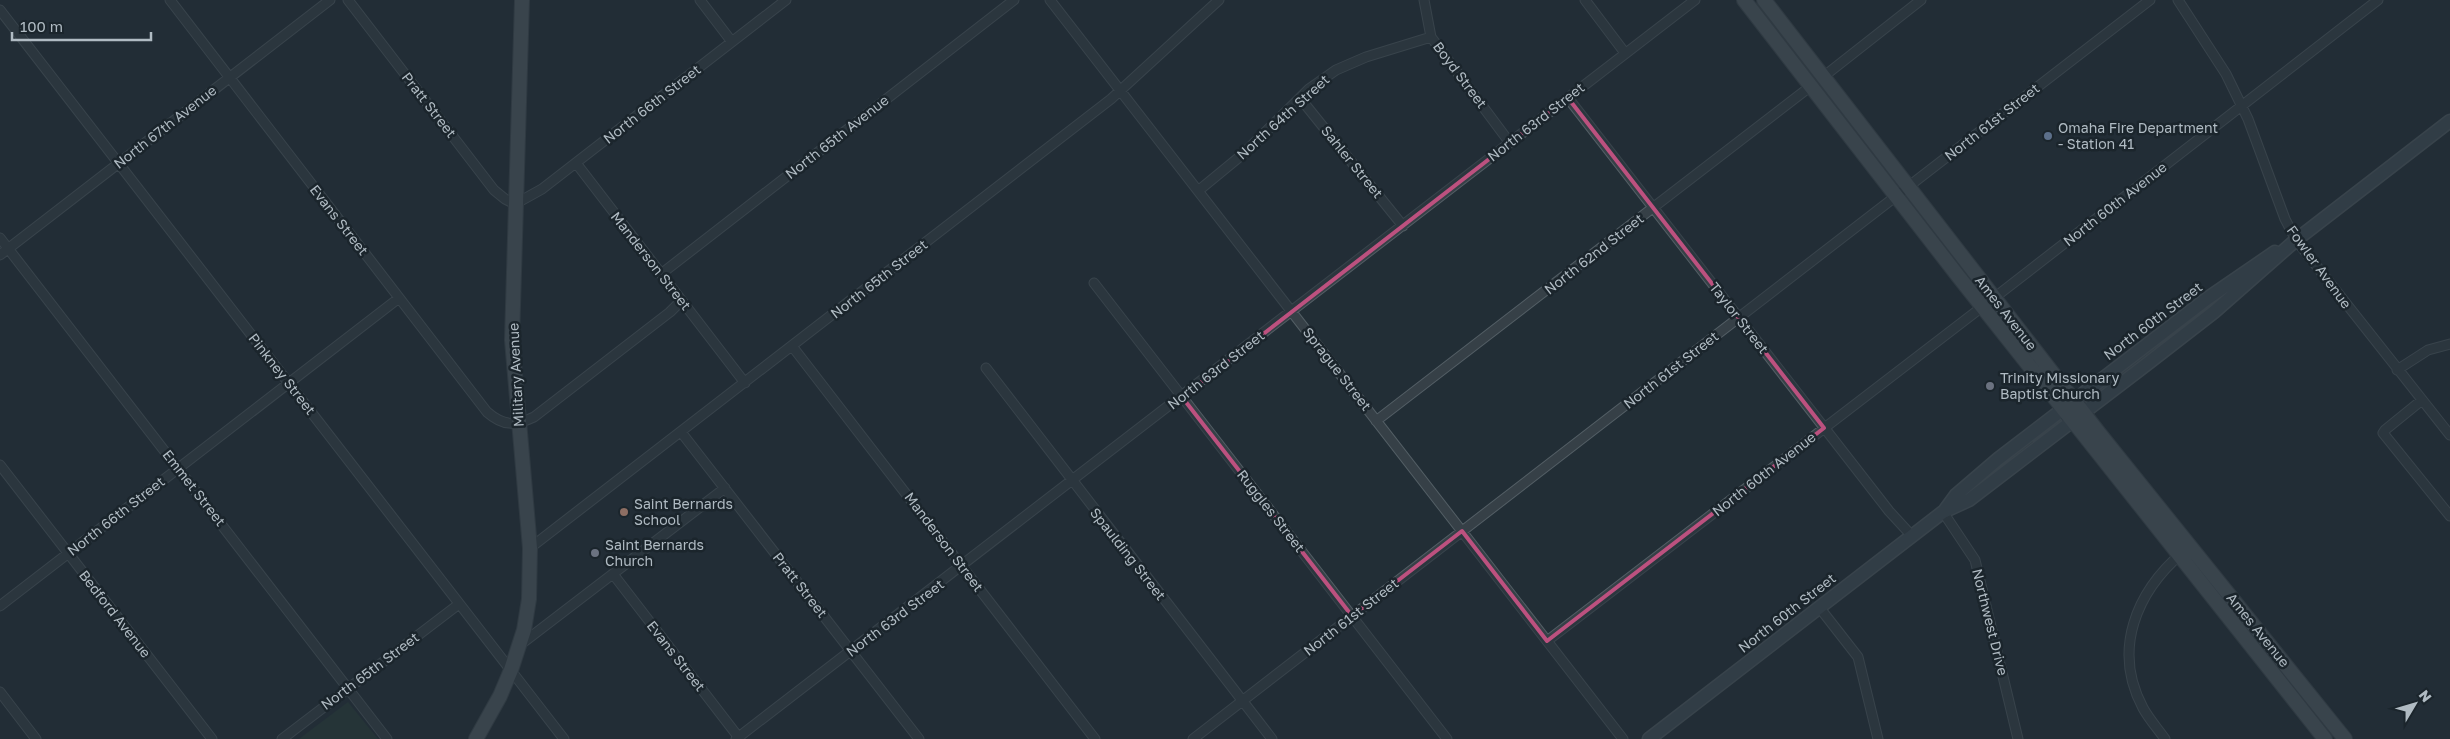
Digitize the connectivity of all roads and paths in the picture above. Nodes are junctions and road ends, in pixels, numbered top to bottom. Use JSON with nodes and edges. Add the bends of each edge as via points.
{"nodes":[{"id":1,"x":170,"y":0,"type":"edge"},
{"id":2,"x":330,"y":0,"type":"edge"},
{"id":3,"x":348,"y":0,"type":"edge"},
{"id":4,"x":522,"y":0,"type":"edge"},
{"id":5,"x":700,"y":0,"type":"edge"},
{"id":6,"x":786,"y":0,"type":"edge"},
{"id":7,"x":1014,"y":0,"type":"edge"},
{"id":8,"x":1050,"y":0,"type":"edge"},
{"id":9,"x":1219,"y":0,"type":"edge"},
{"id":10,"x":1424,"y":0,"type":"edge"},
{"id":11,"x":1585,"y":0,"type":"edge"},
{"id":12,"x":1695,"y":0,"type":"edge"},
{"id":13,"x":1744,"y":0,"type":"edge"},
{"id":14,"x":1764,"y":0,"type":"edge"},
{"id":15,"x":1921,"y":0,"type":"edge"},
{"id":16,"x":2150,"y":0,"type":"edge"},
{"id":17,"x":2178,"y":0,"type":"edge"},
{"id":18,"x":2378,"y":0,"type":"edge"},
{"id":19,"x":0,"y":10,"type":"edge"},
{"id":20,"x":1431,"y":37,"type":"junction"},
{"id":21,"x":732,"y":42,"type":"junction"},
{"id":22,"x":1625,"y":53,"type":"junction"},
{"id":23,"x":1823,"y":77,"type":"junction"},
{"id":24,"x":230,"y":78,"type":"junction"},
{"id":25,"x":1811,"y":86,"type":"junction"},
{"id":26,"x":1121,"y":91,"type":"junction"},
{"id":27,"x":1300,"y":98,"type":"junction"},
{"id":28,"x":1568,"y":98,"type":"junction"},
{"id":29,"x":2242,"y":106,"type":"junction"},
{"id":30,"x":2450,"y":121,"type":"edge"},
{"id":31,"x":1510,"y":143,"type":"junction"},
{"id":32,"x":118,"y":163,"type":"junction"},
{"id":33,"x":576,"y":163,"type":"junction"},
{"id":34,"x":1908,"y":187,"type":"junction"},
{"id":35,"x":1198,"y":191,"type":"junction"},
{"id":36,"x":1896,"y":196,"type":"junction"},
{"id":37,"x":515,"y":204,"type":"junction"},
{"id":38,"x":1654,"y":207,"type":"junction"},
{"id":39,"x":1403,"y":226,"type":"junction"},
{"id":40,"x":0,"y":238,"type":"edge"},
{"id":41,"x":2296,"y":240,"type":"junction"},
{"id":42,"x":8,"y":249,"type":"junction"},
{"id":43,"x":0,"y":255,"type":"edge"},
{"id":44,"x":661,"y":274,"type":"junction"},
{"id":45,"x":1094,"y":283,"type":"dead end"},
{"id":46,"x":399,"y":298,"type":"junction"},
{"id":47,"x":1994,"y":298,"type":"junction"},
{"id":48,"x":681,"y":300,"type":"junction"},
{"id":49,"x":1982,"y":307,"type":"junction"},
{"id":50,"x":1292,"y":312,"type":"junction"},
{"id":51,"x":1739,"y":318,"type":"junction"},
{"id":52,"x":2450,"y":344,"type":"edge"},
{"id":53,"x":792,"y":346,"type":"junction"},
{"id":54,"x":986,"y":368,"type":"dead end"},
{"id":55,"x":2397,"y":370,"type":"junction"},
{"id":56,"x":289,"y":383,"type":"junction"},
{"id":57,"x":745,"y":383,"type":"junction"},
{"id":58,"x":1182,"y":396,"type":"junction"},
{"id":59,"x":2074,"y":400,"type":"junction"},
{"id":60,"x":2422,"y":400,"type":"junction"},
{"id":61,"x":2063,"y":410,"type":"junction"},
{"id":62,"x":2084,"y":413,"type":"junction"},
{"id":63,"x":1376,"y":420,"type":"junction"},
{"id":64,"x":2072,"y":422,"type":"junction"},
{"id":65,"x":519,"y":424,"type":"junction"},
{"id":66,"x":1824,"y":428,"type":"junction"},
{"id":67,"x":681,"y":432,"type":"junction"},
{"id":68,"x":2450,"y":435,"type":"edge"},
{"id":69,"x":0,"y":465,"type":"edge"},
{"id":70,"x":179,"y":468,"type":"junction"},
{"id":71,"x":1072,"y":482,"type":"junction"},
{"id":72,"x":725,"y":488,"type":"junction"},
{"id":73,"x":1943,"y":512,"type":"junction"},
{"id":74,"x":2450,"y":516,"type":"edge"},
{"id":75,"x":1462,"y":531,"type":"junction"},
{"id":76,"x":1912,"y":536,"type":"junction"},
{"id":77,"x":2190,"y":545,"type":"junction"},
{"id":78,"x":530,"y":548,"type":"junction"},
{"id":79,"x":69,"y":553,"type":"junction"},
{"id":80,"x":2178,"y":556,"type":"junction"},
{"id":81,"x":962,"y":567,"type":"junction"},
{"id":82,"x":613,"y":574,"type":"junction"},
{"id":83,"x":459,"y":604,"type":"junction"},
{"id":84,"x":0,"y":606,"type":"edge"},
{"id":85,"x":1819,"y":607,"type":"junction"},
{"id":86,"x":1352,"y":616,"type":"junction"},
{"id":87,"x":1547,"y":641,"type":"junction"},
{"id":88,"x":520,"y":645,"type":"junction"},
{"id":89,"x":851,"y":652,"type":"junction"},
{"id":90,"x":511,"y":670,"type":"junction"},
{"id":91,"x":348,"y":689,"type":"junction"},
{"id":92,"x":0,"y":692,"type":"edge"},
{"id":93,"x":1242,"y":701,"type":"junction"},
{"id":94,"x":738,"y":738,"type":"edge"},
{"id":95,"x":36,"y":739,"type":"edge"},
{"id":96,"x":212,"y":739,"type":"edge"},
{"id":97,"x":282,"y":739,"type":"edge"},
{"id":98,"x":387,"y":739,"type":"edge"},
{"id":99,"x":476,"y":739,"type":"edge"},
{"id":100,"x":564,"y":739,"type":"edge"},
{"id":101,"x":919,"y":739,"type":"edge"},
{"id":102,"x":1095,"y":739,"type":"edge"},
{"id":103,"x":1193,"y":739,"type":"edge"},
{"id":104,"x":1272,"y":739,"type":"edge"},
{"id":105,"x":1447,"y":739,"type":"edge"},
{"id":106,"x":1623,"y":739,"type":"edge"},
{"id":107,"x":1649,"y":739,"type":"edge"},
{"id":108,"x":1878,"y":739,"type":"edge"},
{"id":109,"x":2018,"y":739,"type":"edge"},
{"id":110,"x":2166,"y":739,"type":"edge"},
{"id":111,"x":2325,"y":739,"type":"edge"},
{"id":112,"x":2345,"y":739,"type":"edge"}],
"edges":[{"from":1,"to":24,"type":"street","name":"Evans Street"},
{"from":2,"to":24,"type":"street","name":"North 67th Avenue"},
{"from":3,"to":37,"type":"street","name":"Pratt Street","via":[[494,190]]},
{"from":4,"to":37,"type":"main road","name":"Military Avenue"},
{"from":5,"to":21,"type":"street"},
{"from":6,"to":21,"type":"street","name":"North 66th Street"},
{"from":7,"to":44,"type":"street","name":"North 65th Avenue"},
{"from":8,"to":26,"type":"street","name":"Sprague Street"},
{"from":9,"to":26,"type":"street","name":"North 65th Street"},
{"from":10,"to":20,"type":"street","name":"Boyd Street"},
{"from":11,"to":22,"type":"street"},
{"from":12,"to":22,"type":"street","name":"North 63rd Street"},
{"from":13,"to":25,"type":"main road","name":"Ames Avenue"},
{"from":14,"to":23,"type":"main road","name":"Ames Avenue"},
{"from":15,"to":23,"type":"street"},
{"from":16,"to":34,"type":"street","name":"North 61st Street"},
{"from":17,"to":29,"type":"street","name":"Fowler Avenue","via":[[2208,44]]},
{"from":18,"to":29,"type":"street","name":"North 60th Avenue"},
{"from":19,"to":32,"type":"street","name":"Pinkney Street"},
{"from":20,"to":27,"type":"street","name":"North 64th Street","via":[[1347,64]]},
{"from":20,"to":31,"type":"street","name":"Boyd Street"},
{"from":21,"to":33,"type":"street","name":"North 66th Street"},
{"from":22,"to":28,"type":"street","name":"North 63rd Street"},
{"from":23,"to":34,"type":"main road","name":"Ames Avenue"},
{"from":24,"to":32,"type":"street","name":"North 67th Avenue"},
{"from":24,"to":46,"type":"street","name":"Evans Street"},
{"from":25,"to":36,"type":"main road","name":"Ames Avenue"},
{"from":25,"to":38,"type":"street","name":"North 62nd Street"},
{"from":26,"to":35,"type":"street","name":"Sprague Street"},
{"from":26,"to":53,"type":"street","name":"North 65th Street"},
{"from":27,"to":35,"type":"street","name":"North 64th Street","via":[[1243,154]]},
{"from":27,"to":39,"type":"street","name":"Sahler Street"},
{"from":28,"to":31,"type":"street","name":"North 63rd Street"},
{"from":28,"to":38,"type":"street","name":"Taylor Street"},
{"from":29,"to":41,"type":"street","name":"Fowler Avenue"},
{"from":29,"to":47,"type":"street","name":"North 60th Avenue"},
{"from":30,"to":41,"type":"main road","name":"North 60th Street"},
{"from":31,"to":39,"type":"street","name":"North 63rd Street"},
{"from":32,"to":42,"type":"street","name":"North 67th Avenue"},
{"from":32,"to":56,"type":"street","name":"Pinkney Street"},
{"from":33,"to":37,"type":"street","name":"North 66th Street","via":[[542,189]]},
{"from":33,"to":44,"type":"street","name":"Manderson Street"},
{"from":34,"to":36,"type":"street","name":"North 61st Street"},
{"from":34,"to":47,"type":"main road","name":"Ames Avenue"},
{"from":35,"to":50,"type":"street","name":"Sprague Street"},
{"from":36,"to":49,"type":"main road","name":"Ames Avenue"},
{"from":36,"to":51,"type":"street","name":"North 61st Street"},
{"from":37,"to":65,"type":"main road","name":"Military Avenue","via":[[512,340]]},
{"from":38,"to":51,"type":"street","name":"Taylor Street"},
{"from":38,"to":63,"type":"street","name":"North 62nd Street"},
{"from":39,"to":50,"type":"street","name":"North 63rd Street"},
{"from":40,"to":42,"type":"street","name":"Emmet Street"},
{"from":41,"to":55,"type":"street","name":"Fowler Avenue"},
{"from":41,"to":59,"type":"main road","name":"North 60th Street","via":[[2246,270]]},
{"from":41,"to":62,"type":"main road","name":"North 60th Street","via":[[2207,316]]},
{"from":42,"to":43,"type":"street","name":"North 67th Avenue"},
{"from":42,"to":70,"type":"street","name":"Emmet Street"},
{"from":44,"to":48,"type":"street","name":"Manderson Street"},
{"from":45,"to":58,"type":"street","name":"Ruggles Street"},
{"from":46,"to":56,"type":"street","name":"North 66th Street"},
{"from":46,"to":65,"type":"street","name":"Evans Street","via":[[487,412],[496,419]]},
{"from":47,"to":59,"type":"main road","name":"Ames Avenue"},
{"from":48,"to":57,"type":"street","name":"Manderson Street"},
{"from":48,"to":65,"type":"street","via":[[545,410]]},
{"from":49,"to":61,"type":"main road","name":"Ames Avenue"},
{"from":49,"to":66,"type":"street","name":"North 60th Avenue"},
{"from":50,"to":58,"type":"street","name":"North 63rd Street"},
{"from":50,"to":63,"type":"street","name":"Sprague Street"},
{"from":51,"to":66,"type":"street","name":"Taylor Street"},
{"from":51,"to":75,"type":"street","name":"North 61st Street"},
{"from":52,"to":55,"type":"street","via":[[2428,350]]},
{"from":53,"to":57,"type":"street","name":"North 65th Street"},
{"from":53,"to":81,"type":"street","name":"Manderson Street"},
{"from":54,"to":71,"type":"street","name":"Spaulding Street"},
{"from":55,"to":60,"type":"street","name":"Fowler Avenue"},
{"from":56,"to":70,"type":"street","name":"North 66th Street"},
{"from":56,"to":83,"type":"street","name":"Pinkney Street"},
{"from":57,"to":67,"type":"street","name":"North 65th Street"},
{"from":58,"to":71,"type":"street","name":"North 63rd Street"},
{"from":58,"to":86,"type":"street","name":"Ruggles Street"},
{"from":59,"to":61,"type":"main road","name":"North 60th Street"},
{"from":59,"to":62,"type":"main road","name":"Ames Avenue"},
{"from":60,"to":68,"type":"street","name":"Fowler Avenue"},
{"from":60,"to":74,"type":"street","via":[[2383,433]]},
{"from":61,"to":64,"type":"main road","name":"Ames Avenue"},
{"from":61,"to":73,"type":"main road","name":"North 60th Street","via":[[1969,483]]},
{"from":62,"to":64,"type":"main road","name":"North 60th Street"},
{"from":62,"to":77,"type":"main road","name":"Ames Avenue"},
{"from":63,"to":75,"type":"street","name":"Sprague Street"},
{"from":64,"to":73,"type":"main road","name":"North 60th Street","via":[[1968,500]]},
{"from":64,"to":80,"type":"main road","name":"Ames Avenue"},
{"from":65,"to":78,"type":"main road","name":"Military Avenue"},
{"from":66,"to":76,"type":"street","name":"Taylor Street"},
{"from":66,"to":87,"type":"street","name":"North 60th Avenue"},
{"from":67,"to":72,"type":"street","name":"Pratt Street"},
{"from":67,"to":78,"type":"street","name":"North 65th Street"},
{"from":69,"to":79,"type":"street","name":"Bedford Avenue"},
{"from":70,"to":79,"type":"street","name":"North 66th Street"},
{"from":70,"to":91,"type":"street","name":"Emmet Street"},
{"from":71,"to":81,"type":"street","name":"North 63rd Street"},
{"from":71,"to":93,"type":"street","name":"Spaulding Street"},
{"from":72,"to":82,"type":"street"},
{"from":72,"to":89,"type":"street","name":"Pratt Street"},
{"from":73,"to":76,"type":"main road","name":"North 60th Street"},
{"from":73,"to":109,"type":"street","name":"Northwest Drive","via":[[1975,560]]},
{"from":75,"to":86,"type":"street","name":"North 61st Street"},
{"from":75,"to":87,"type":"street","name":"Sprague Street"},
{"from":76,"to":85,"type":"main road","name":"North 60th Street"},
{"from":77,"to":80,"type":"street"},
{"from":77,"to":112,"type":"main road","name":"Ames Avenue"},
{"from":78,"to":88,"type":"main road","name":"Military Avenue","via":[[527,615]]},
{"from":79,"to":84,"type":"street","name":"North 66th Street"},
{"from":79,"to":96,"type":"street","name":"Bedford Avenue"},
{"from":80,"to":110,"type":"street","via":[[2144,595],[2136,613],[2129,646],[2131,676],[2138,699]]},
{"from":80,"to":111,"type":"main road","name":"Ames Avenue"},
{"from":81,"to":89,"type":"street","name":"North 63rd Street"},
{"from":81,"to":102,"type":"street","name":"Manderson Street"},
{"from":82,"to":88,"type":"street"},
{"from":82,"to":94,"type":"street","name":"Evans Street"},
{"from":83,"to":90,"type":"street","name":"Pinkney Street"},
{"from":83,"to":91,"type":"street","name":"North 65th Street"},
{"from":85,"to":107,"type":"main road","name":"North 60th Street"},
{"from":85,"to":108,"type":"street","via":[[1858,657]]},
{"from":86,"to":93,"type":"street","name":"North 61st Street"},
{"from":86,"to":105,"type":"street","name":"Ruggles Street"},
{"from":87,"to":106,"type":"street","name":"Sprague Street"},
{"from":88,"to":90,"type":"main road","name":"Military Avenue"},
{"from":89,"to":94,"type":"street","name":"North 63rd Street"},
{"from":89,"to":101,"type":"street","name":"Pratt Street"},
{"from":90,"to":99,"type":"main road","name":"Military Avenue"},
{"from":90,"to":100,"type":"street","name":"Pinkney Street"},
{"from":91,"to":97,"type":"street","name":"North 65th Street"},
{"from":91,"to":98,"type":"street","name":"Emmet Street"},
{"from":92,"to":95,"type":"street"},
{"from":93,"to":103,"type":"street","name":"North 61st Street"},
{"from":93,"to":104,"type":"street","name":"Spaulding Street"}]}
